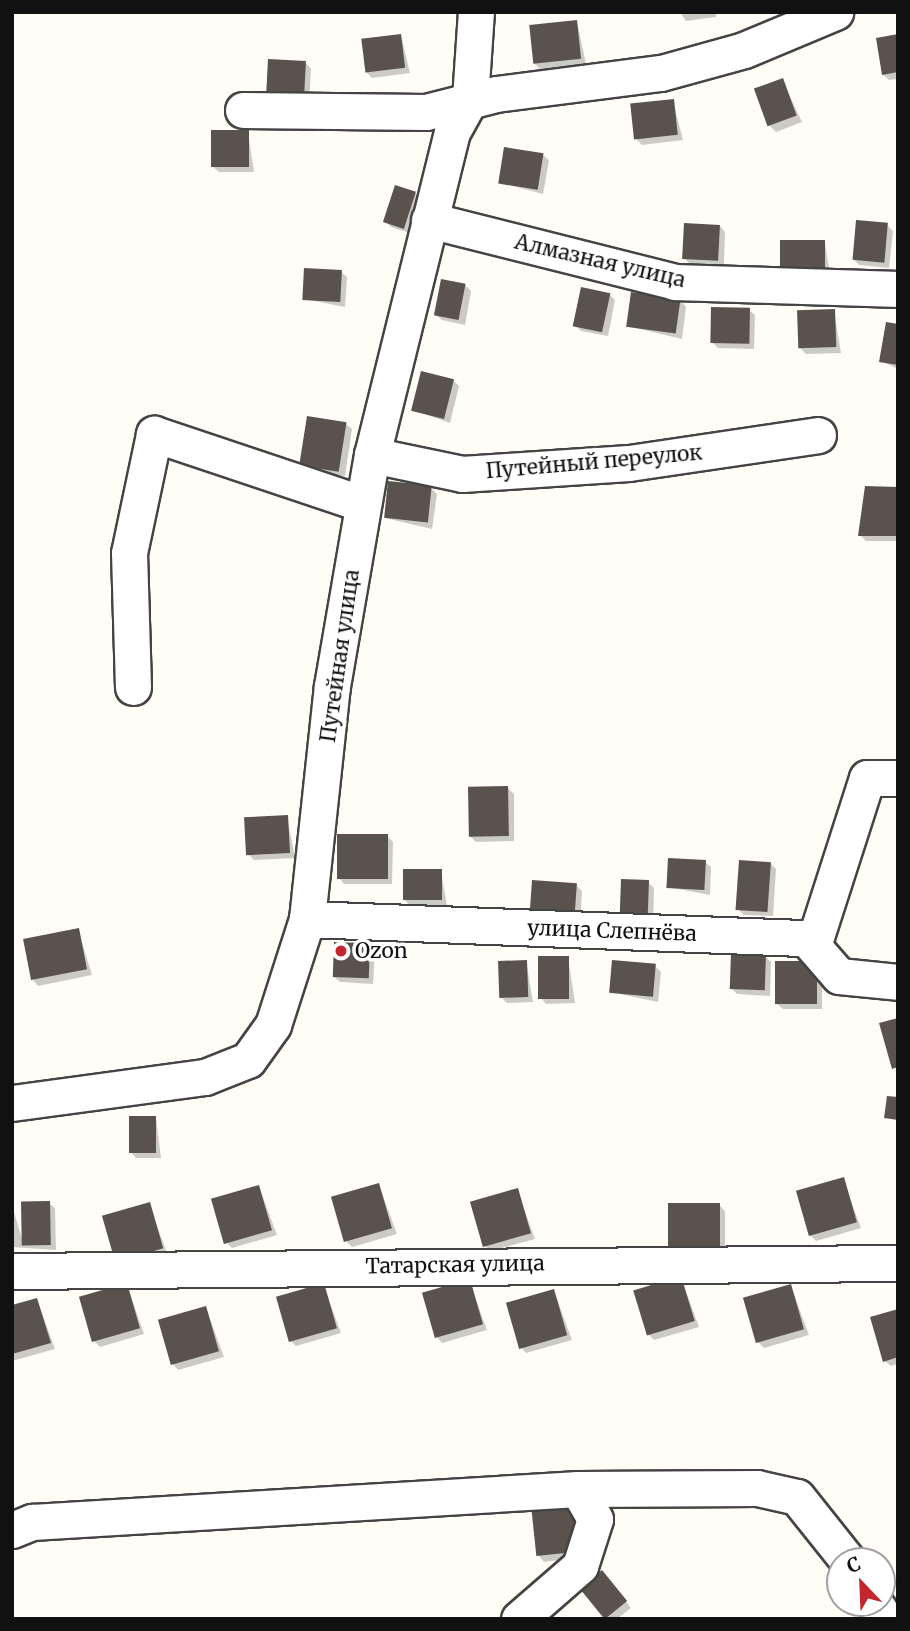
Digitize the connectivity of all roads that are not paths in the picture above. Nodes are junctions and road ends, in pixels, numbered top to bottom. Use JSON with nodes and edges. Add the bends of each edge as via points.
{"nodes":[{"id":1,"x":476,"y":12,"type":"edge"},
{"id":2,"x":835,"y":12,"type":"edge"},
{"id":3,"x":470,"y":99,"type":"junction"},
{"id":4,"x":243,"y":110,"type":"dead end"},
{"id":5,"x":429,"y":220,"type":"junction"},
{"id":6,"x":898,"y":289,"type":"edge"},
{"id":7,"x":818,"y":435,"type":"dead end"},
{"id":8,"x":372,"y":455,"type":"junction"},
{"id":9,"x":363,"y":504,"type":"junction"},
{"id":10,"x":133,"y":687,"type":"dead end"},
{"id":11,"x":898,"y":778,"type":"edge"},
{"id":12,"x":307,"y":919,"type":"junction"},
{"id":13,"x":814,"y":943,"type":"junction"},
{"id":14,"x":898,"y":982,"type":"edge"},
{"id":15,"x":12,"y":1103,"type":"edge"},
{"id":16,"x":898,"y":1263,"type":"edge"},
{"id":17,"x":12,"y":1271,"type":"edge"},
{"id":18,"x":578,"y":1489,"type":"junction"},
{"id":19,"x":12,"y":1530,"type":"edge"},
{"id":20,"x":837,"y":1547,"type":"edge"},
{"id":21,"x":898,"y":1616,"type":"edge"},
{"id":22,"x":519,"y":1619,"type":"edge"},
{"id":23,"x":891,"y":1619,"type":"edge"}],
"edges":[{"from":1,"to":3,"type":"street","name":"Путейная улица"},
{"from":2,"to":3,"type":"street","via":[[744,50],[662,73]]},
{"from":3,"to":4,"type":"street","via":[[426,112]]},
{"from":3,"to":5,"type":"street","name":"Путейная улица","via":[[452,132]]},
{"from":5,"to":6,"type":"street","name":"Алмазная улица","via":[[676,282]]},
{"from":5,"to":8,"type":"street","name":"Путейная улица"},
{"from":7,"to":8,"type":"street","name":"Путейный переулок","via":[[629,463],[462,474]]},
{"from":8,"to":9,"type":"street","name":"Путейная улица"},
{"from":9,"to":10,"type":"street","via":[[154,434],[129,553]]},
{"from":9,"to":12,"type":"street","name":"Путейная улица","via":[[332,686]]},
{"from":11,"to":13,"type":"street","via":[[867,778]]},
{"from":12,"to":13,"type":"street","name":"улица Слепнёва"},
{"from":12,"to":15,"type":"street","name":"Путейная улица","via":[[273,1025],[248,1060],[205,1077]]},
{"from":13,"to":14,"type":"street","via":[[839,976]]},
{"from":16,"to":17,"type":"street","name":"Татарская улица"},
{"from":18,"to":19,"type":"street","via":[[32,1522]]},
{"from":18,"to":20,"type":"street","via":[[757,1488],[797,1497]]},
{"from":18,"to":22,"type":"street","via":[[595,1518],[580,1566]]},
{"from":21,"to":23,"type":"street"}]}
